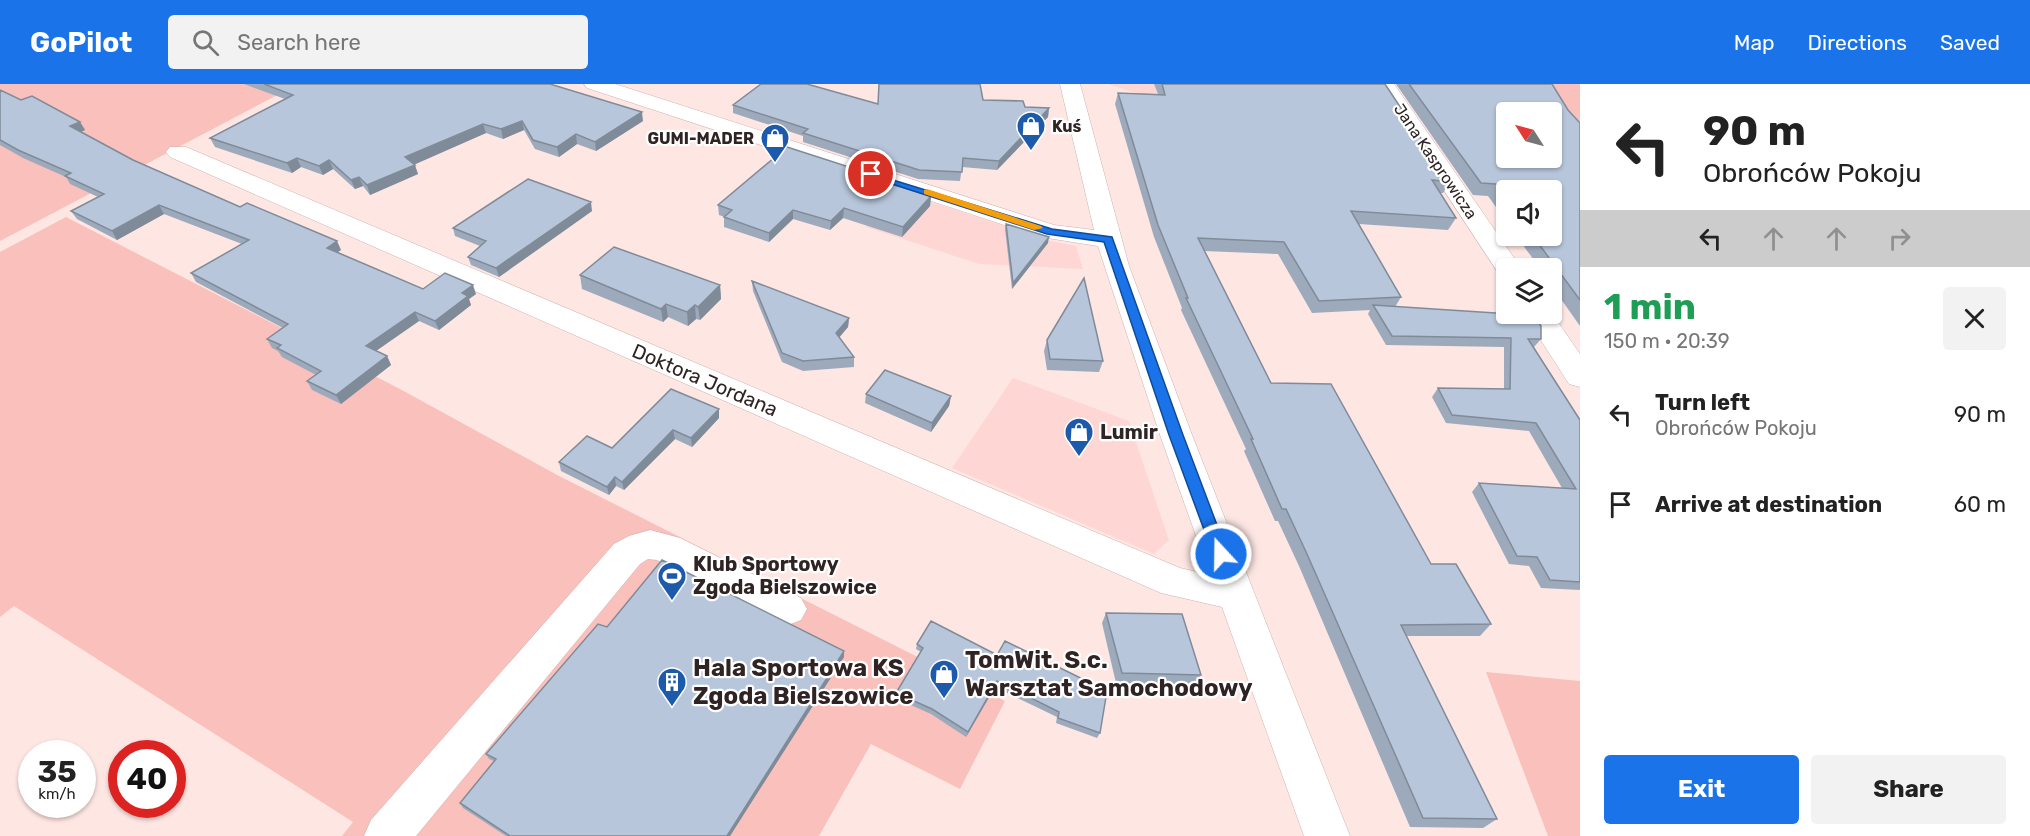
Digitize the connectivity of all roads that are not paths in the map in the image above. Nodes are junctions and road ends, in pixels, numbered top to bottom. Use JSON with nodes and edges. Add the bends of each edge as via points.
{"nodes":[{"id":1,"x":594,"y":84,"type":"edge"},
{"id":2,"x":1070,"y":84,"type":"edge"},
{"id":3,"x":1384,"y":84,"type":"edge"},
{"id":4,"x":630,"y":89,"type":"edge"},
{"id":5,"x":178,"y":152,"type":"dead end"},
{"id":6,"x":1109,"y":240,"type":"junction"},
{"id":7,"x":1501,"y":258,"type":"edge"},
{"id":8,"x":1545,"y":324,"type":"edge"},
{"id":9,"x":1580,"y":377,"type":"edge"},
{"id":10,"x":1236,"y":593,"type":"junction"},
{"id":11,"x":788,"y":609,"type":"dead end"},
{"id":12,"x":387,"y":836,"type":"edge"},
{"id":13,"x":1327,"y":836,"type":"edge"}],
"edges":[{"from":1,"to":4,"type":"street"},
{"from":2,"to":6,"type":"street"},
{"from":3,"to":7,"type":"street","name":"Jana Kasprowicza"},
{"from":4,"to":6,"type":"street","via":[[1050,232]]},
{"from":5,"to":10,"type":"street","name":"Doktora Jordana","via":[[1174,582]]},
{"from":6,"to":10,"type":"street"},
{"from":8,"to":9,"type":"street"},
{"from":10,"to":13,"type":"street"},
{"from":11,"to":12,"type":"street","via":[[667,548],[641,544],[627,554]]}]}
